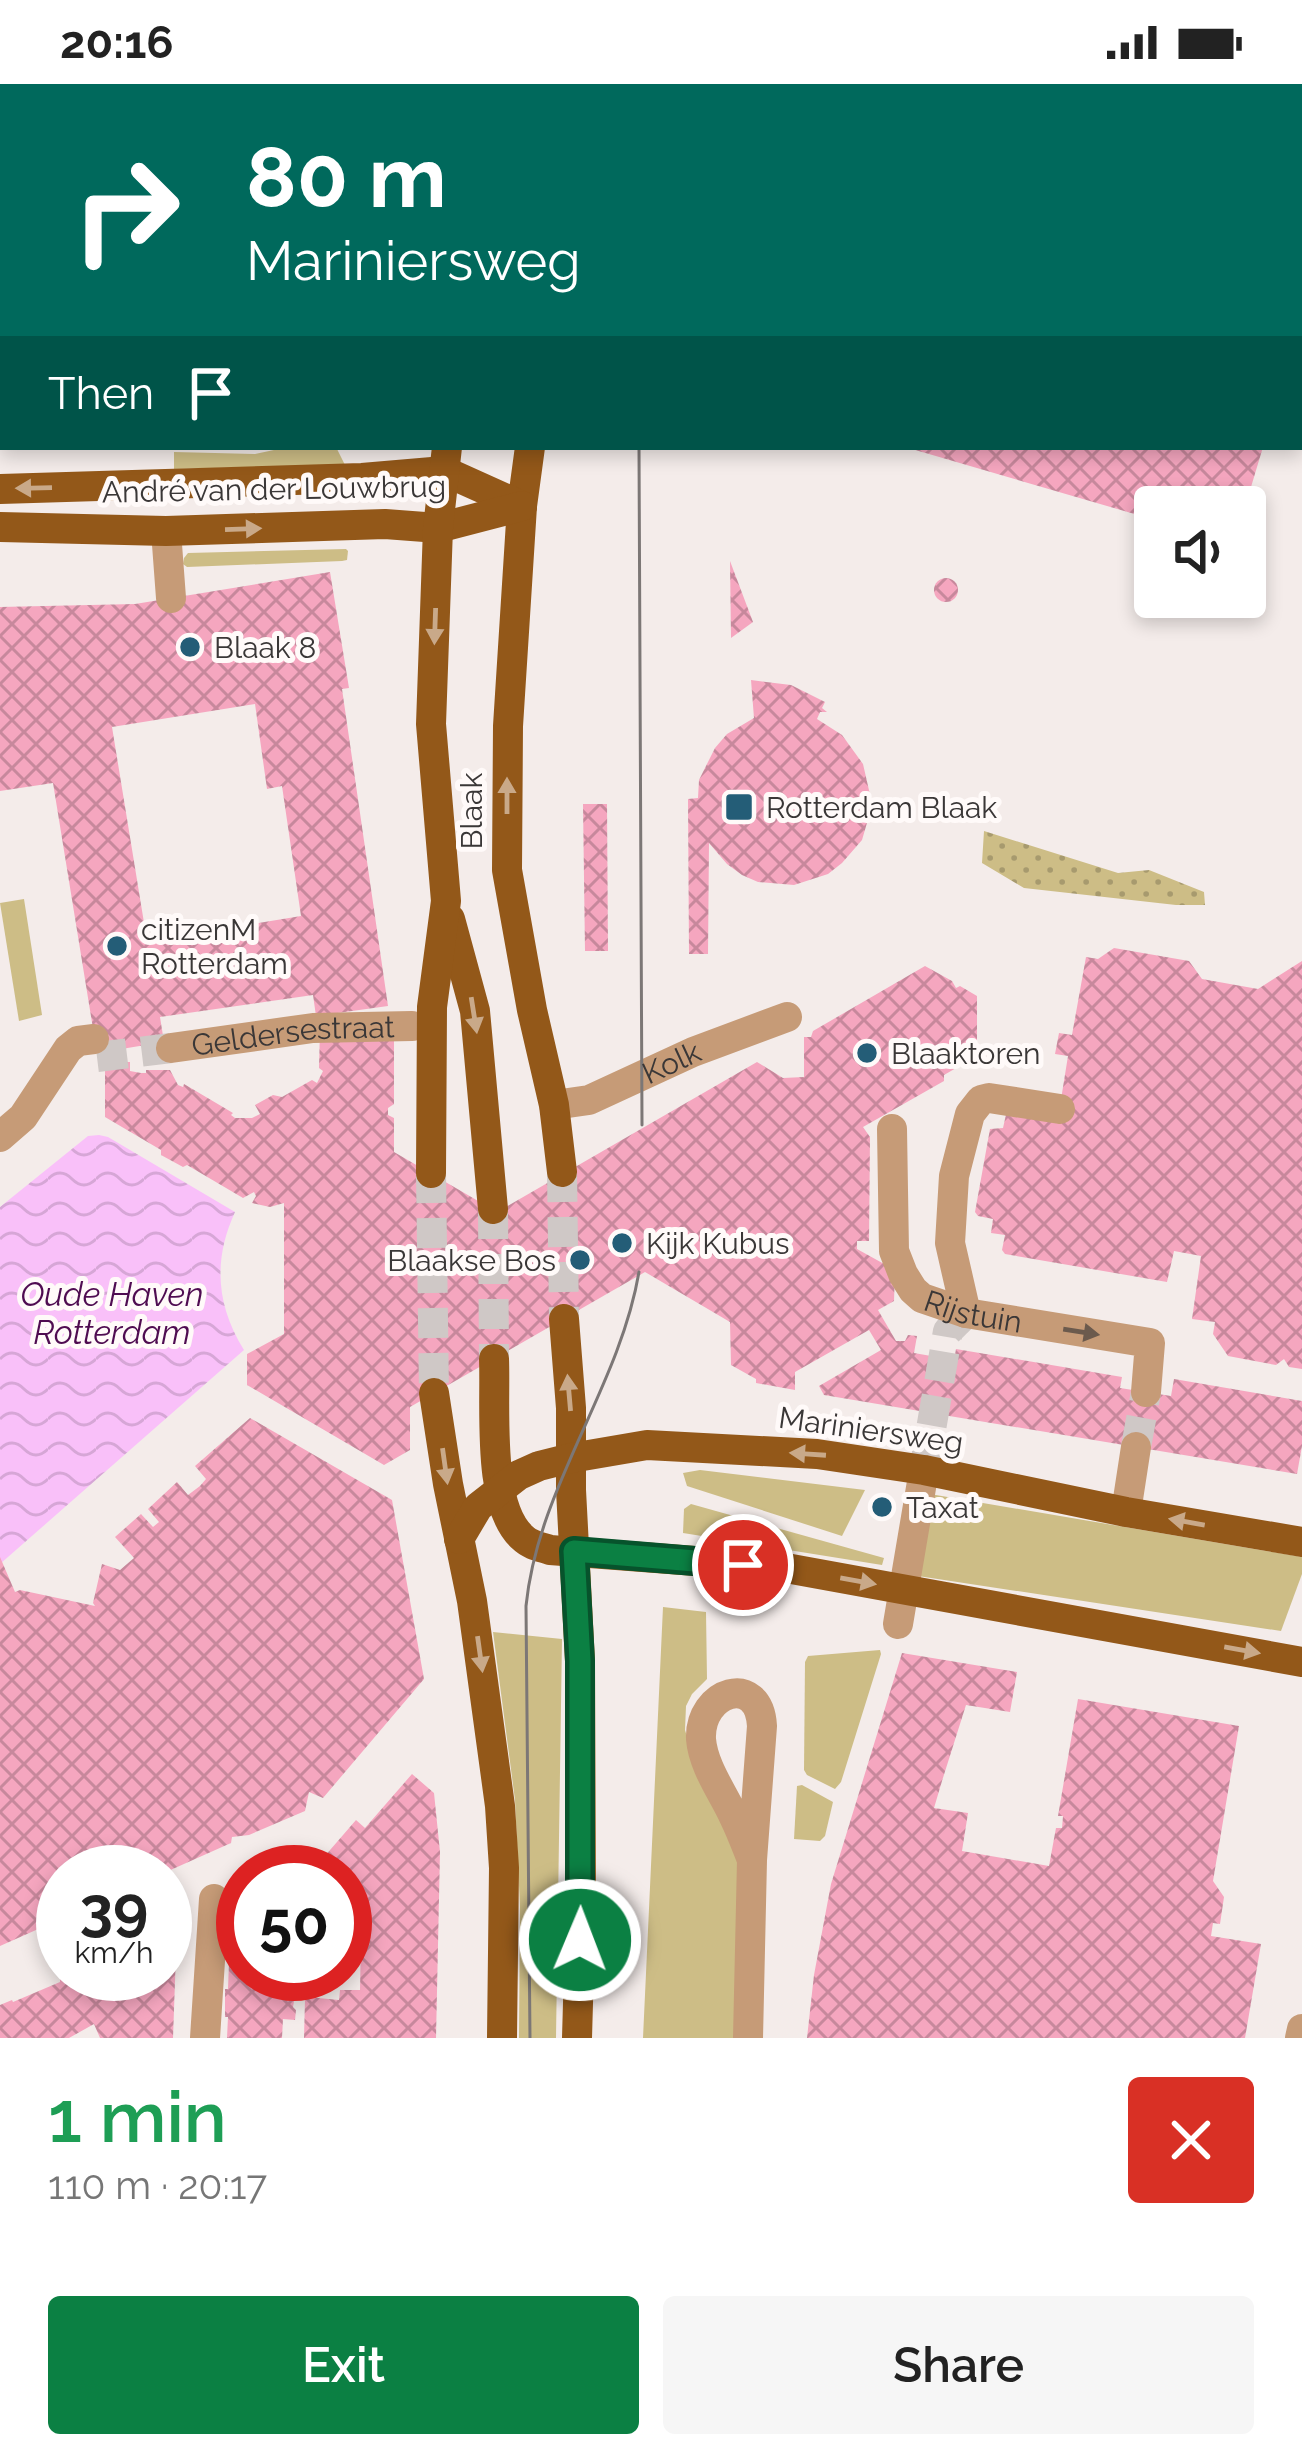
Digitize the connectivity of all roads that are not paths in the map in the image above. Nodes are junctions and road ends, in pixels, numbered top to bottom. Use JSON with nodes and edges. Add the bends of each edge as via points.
{"nodes":[{"id":1,"x":530,"y":450,"type":"edge"},
{"id":2,"x":446,"y":459,"type":"edge"},
{"id":3,"x":0,"y":489,"type":"edge"},
{"id":4,"x":522,"y":506,"type":"junction"},
{"id":5,"x":0,"y":527,"type":"edge"},
{"id":6,"x":438,"y":528,"type":"junction"},
{"id":7,"x":166,"y":531,"type":"junction"},
{"id":8,"x":171,"y":598,"type":"dead end"},
{"id":9,"x":446,"y":902,"type":"junction"},
{"id":10,"x":787,"y":1017,"type":"dead end"},
{"id":11,"x":412,"y":1026,"type":"dead end"},
{"id":12,"x":96,"y":1048,"type":"tunnel mouth"},
{"id":13,"x":171,"y":1048,"type":"tunnel mouth"},
{"id":14,"x":554,"y":1105,"type":"junction"},
{"id":15,"x":1060,"y":1109,"type":"dead end"},
{"id":16,"x":892,"y":1130,"type":"dead end"},
{"id":17,"x":0,"y":1136,"type":"edge"},
{"id":18,"x":562,"y":1172,"type":"tunnel mouth"},
{"id":19,"x":431,"y":1173,"type":"tunnel mouth"},
{"id":20,"x":493,"y":1209,"type":"tunnel mouth"},
{"id":21,"x":966,"y":1312,"type":"junction"},
{"id":22,"x":564,"y":1319,"type":"tunnel mouth"},
{"id":23,"x":494,"y":1359,"type":"tunnel mouth"},
{"id":24,"x":1146,"y":1392,"type":"tunnel mouth"},
{"id":25,"x":434,"y":1393,"type":"tunnel mouth"},
{"id":26,"x":1134,"y":1457,"type":"tunnel mouth"},
{"id":27,"x":571,"y":1458,"type":"junction"},
{"id":28,"x":924,"y":1470,"type":"junction"},
{"id":29,"x":498,"y":1489,"type":"junction"},
{"id":30,"x":1126,"y":1512,"type":"junction"},
{"id":31,"x":459,"y":1539,"type":"junction"},
{"id":32,"x":1302,"y":1543,"type":"edge"},
{"id":33,"x":574,"y":1551,"type":"junction"},
{"id":34,"x":904,"y":1590,"type":"junction"},
{"id":35,"x":898,"y":1624,"type":"dead end"},
{"id":36,"x":1302,"y":1662,"type":"edge"},
{"id":37,"x":752,"y":1860,"type":"junction"},
{"id":38,"x":214,"y":1899,"type":"dead end"},
{"id":39,"x":1302,"y":2029,"type":"edge"},
{"id":40,"x":206,"y":2038,"type":"edge"},
{"id":41,"x":502,"y":2038,"type":"edge"},
{"id":42,"x":577,"y":2038,"type":"edge"},
{"id":43,"x":748,"y":2038,"type":"edge"},
{"id":44,"x":1300,"y":2038,"type":"edge"}],
"edges":[{"from":1,"to":4,"type":"main road","name":"Blaak"},
{"from":2,"to":3,"type":"main road","name":"André van der Louwbrug","one_way":true,"via":[[340,479]]},
{"from":2,"to":4,"type":"main road","name":"André van der Louwbrug"},
{"from":2,"to":6,"type":"main road","name":"Blaak"},
{"from":4,"to":6,"type":"main road","name":"André van der Louwbrug"},
{"from":14,"to":4,"type":"main road","name":"Blaak","one_way":true,"via":[[507,870]]},
{"from":5,"to":7,"type":"main road","name":"André van der Louwbrug"},
{"from":7,"to":6,"type":"main road","name":"André van der Louwbrug","one_way":true},
{"from":6,"to":9,"type":"main road","name":"Blaak","one_way":true,"via":[[431,724]]},
{"from":7,"to":8,"type":"street"},
{"from":9,"to":19,"type":"main road","name":"Blaak","via":[[432,1007]]},
{"from":9,"to":20,"type":"main road","one_way":true,"via":[[475,1011]]},
{"from":10,"to":14,"type":"street","name":"Kolk","via":[[589,1100]]},
{"from":11,"to":13,"type":"street","name":"Geldersestraat","via":[[313,1028]]},
{"from":12,"to":17,"type":"street","via":[[78,1041]]},
{"from":14,"to":18,"type":"main road","name":"Blaak"},
{"from":15,"to":21,"type":"street","via":[[989,1099],[970,1114],[954,1176],[950,1243]]},
{"from":16,"to":21,"type":"street","name":"Rijstuin","via":[[898,1264],[922,1298]]},
{"from":21,"to":24,"type":"street","name":"Rijstuin","one_way":true,"via":[[1150,1343]]},
{"from":27,"to":22,"type":"main road","one_way":true},
{"from":23,"to":29,"type":"main road"},
{"from":25,"to":31,"type":"main road","one_way":true},
{"from":26,"to":30,"type":"street"},
{"from":28,"to":27,"type":"main road","name":"Mariniersweg","one_way":true,"via":[[817,1454],[647,1445]]},
{"from":27,"to":29,"type":"main road","name":"Mariniersweg"},
{"from":27,"to":33,"type":"main road"},
{"from":28,"to":30,"type":"main road","name":"Mariniersweg"},
{"from":28,"to":34,"type":"street"},
{"from":29,"to":31,"type":"main road","name":"Mariniersweg"},
{"from":29,"to":33,"type":"main road","via":[[524,1539]]},
{"from":32,"to":30,"type":"main road","name":"Mariniersweg","one_way":true},
{"from":31,"to":41,"type":"main road","one_way":true,"via":[[500,1806]]},
{"from":33,"to":34,"type":"main road","one_way":true,"via":[[785,1568]]},
{"from":33,"to":42,"type":"main road"},
{"from":34,"to":35,"type":"street"},
{"from":34,"to":36,"type":"main road","one_way":true},
{"from":37,"to":37,"type":"street","via":[[761,1716],[758,1704],[735,1693],[709,1707],[702,1744]]},
{"from":37,"to":43,"type":"street"},
{"from":38,"to":40,"type":"street"},
{"from":39,"to":44,"type":"street"}]}
